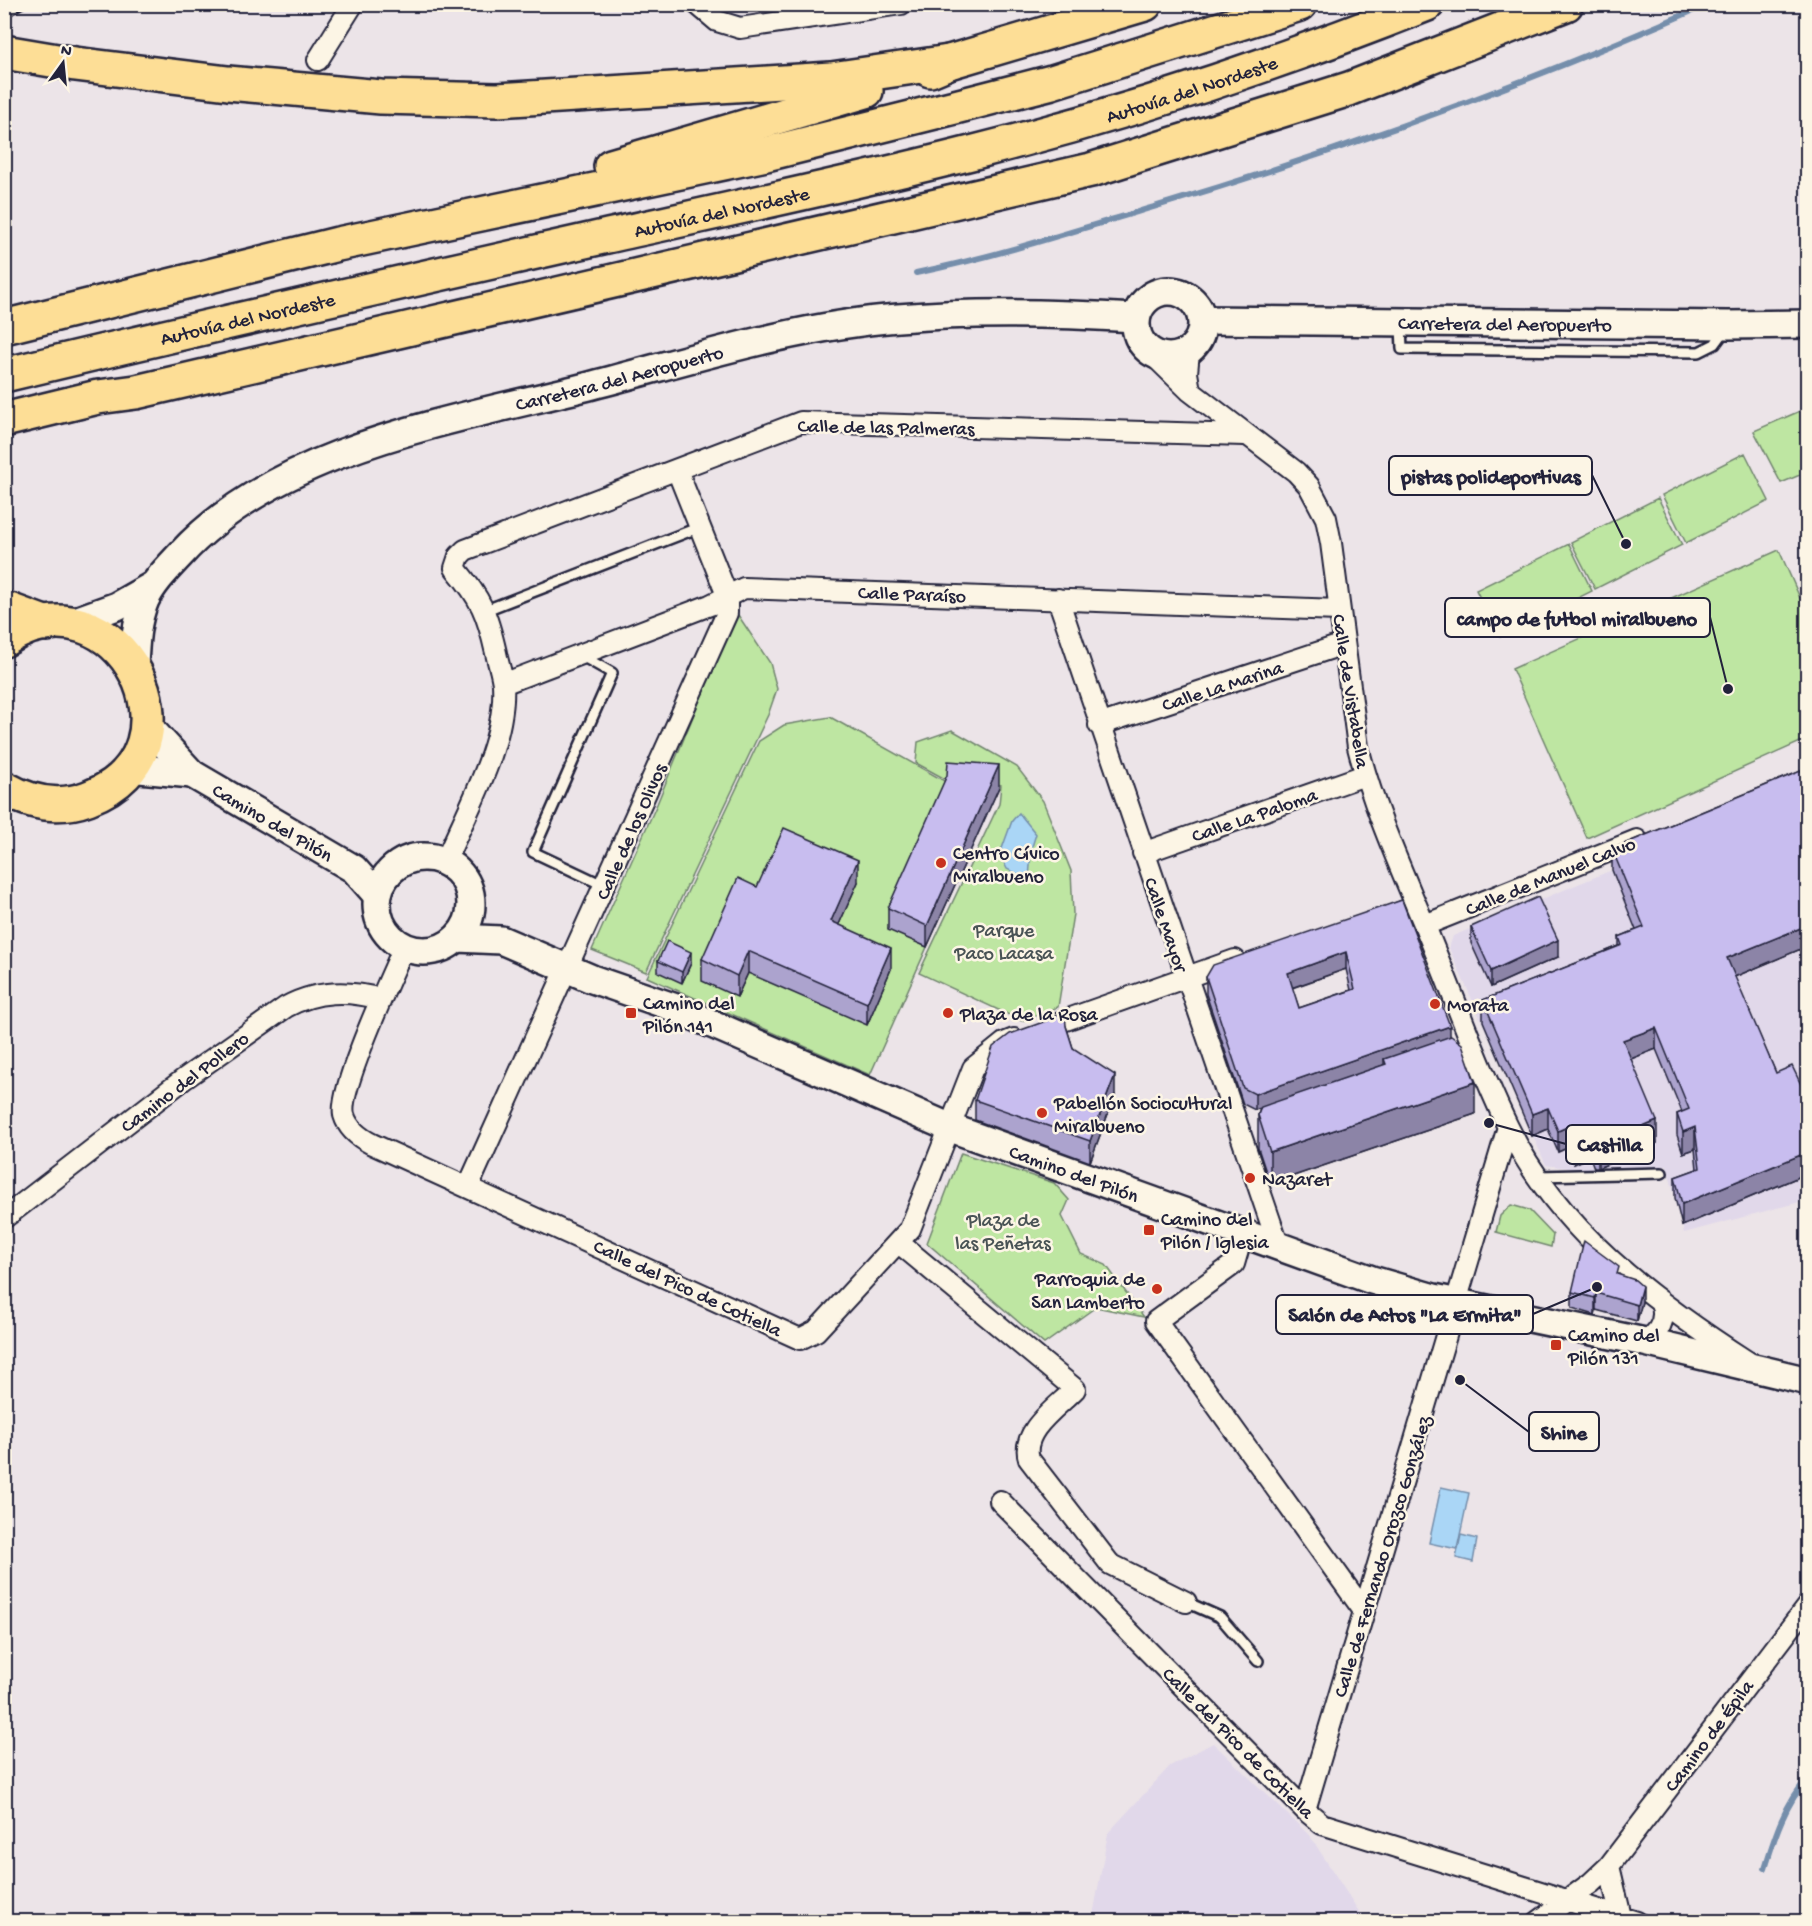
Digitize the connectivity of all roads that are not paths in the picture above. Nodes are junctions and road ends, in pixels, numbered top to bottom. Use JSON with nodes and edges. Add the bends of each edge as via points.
{"nodes":[{"id":1,"x":353,"y":4,"type":"edge"},
{"id":2,"x":697,"y":4,"type":"edge"},
{"id":3,"x":901,"y":4,"type":"edge"},
{"id":4,"x":1145,"y":4,"type":"edge"},
{"id":5,"x":1300,"y":4,"type":"edge"},
{"id":6,"x":1428,"y":4,"type":"edge"},
{"id":7,"x":1566,"y":4,"type":"edge"},
{"id":8,"x":4,"y":52,"type":"edge"},
{"id":9,"x":318,"y":60,"type":"dead end"},
{"id":10,"x":949,"y":62,"type":"junction"},
{"id":11,"x":338,"y":244,"type":"junction"},
{"id":12,"x":1136,"y":318,"type":"junction"},
{"id":13,"x":1202,"y":320,"type":"junction"},
{"id":14,"x":1808,"y":324,"type":"edge"},
{"id":15,"x":4,"y":327,"type":"edge"},
{"id":16,"x":1189,"y":351,"type":"junction"},
{"id":17,"x":1150,"y":352,"type":"junction"},
{"id":18,"x":4,"y":375,"type":"edge"},
{"id":19,"x":1190,"y":391,"type":"junction"},
{"id":20,"x":136,"y":392,"type":"junction"},
{"id":21,"x":4,"y":420,"type":"edge"},
{"id":22,"x":1244,"y":435,"type":"junction"},
{"id":23,"x":4,"y":445,"type":"edge"},
{"id":24,"x":677,"y":470,"type":"junction"},
{"id":25,"x":700,"y":527,"type":"junction"},
{"id":26,"x":153,"y":586,"type":"junction"},
{"id":27,"x":727,"y":596,"type":"junction"},
{"id":28,"x":1058,"y":598,"type":"junction"},
{"id":29,"x":4,"y":608,"type":"edge"},
{"id":30,"x":486,"y":610,"type":"junction"},
{"id":31,"x":1339,"y":610,"type":"junction"},
{"id":32,"x":57,"y":624,"type":"junction"},
{"id":33,"x":4,"y":640,"type":"edge"},
{"id":34,"x":1344,"y":644,"type":"junction"},
{"id":35,"x":580,"y":655,"type":"junction"},
{"id":36,"x":134,"y":667,"type":"junction"},
{"id":37,"x":503,"y":684,"type":"junction"},
{"id":38,"x":146,"y":724,"type":"junction"},
{"id":39,"x":1100,"y":725,"type":"junction"},
{"id":40,"x":129,"y":768,"type":"junction"},
{"id":41,"x":192,"y":774,"type":"junction"},
{"id":42,"x":1365,"y":775,"type":"junction"},
{"id":43,"x":8,"y":791,"type":"edge"},
{"id":44,"x":1654,"y":832,"type":"edge"},
{"id":45,"x":1143,"y":853,"type":"junction"},
{"id":46,"x":445,"y":862,"type":"junction"},
{"id":47,"x":382,"y":884,"type":"junction"},
{"id":48,"x":605,"y":886,"type":"junction"},
{"id":49,"x":1413,"y":900,"type":"junction"},
{"id":50,"x":1394,"y":906,"type":"edge"},
{"id":51,"x":471,"y":908,"type":"junction"},
{"id":52,"x":1425,"y":926,"type":"junction"},
{"id":53,"x":457,"y":938,"type":"junction"},
{"id":54,"x":501,"y":940,"type":"junction"},
{"id":55,"x":404,"y":947,"type":"junction"},
{"id":56,"x":1258,"y":952,"type":"edge"},
{"id":57,"x":568,"y":969,"type":"junction"},
{"id":58,"x":1185,"y":977,"type":"junction"},
{"id":59,"x":381,"y":999,"type":"junction"},
{"id":60,"x":1060,"y":1022,"type":"edge"},
{"id":61,"x":1034,"y":1032,"type":"edge"},
{"id":62,"x":1474,"y":1047,"type":"junction"},
{"id":63,"x":1452,"y":1054,"type":"edge"},
{"id":64,"x":1508,"y":1127,"type":"junction"},
{"id":65,"x":951,"y":1128,"type":"junction"},
{"id":66,"x":1499,"y":1162,"type":"junction"},
{"id":67,"x":1533,"y":1170,"type":"junction"},
{"id":68,"x":1662,"y":1173,"type":"dead end"},
{"id":69,"x":468,"y":1187,"type":"junction"},
{"id":70,"x":4,"y":1218,"type":"edge"},
{"id":71,"x":1243,"y":1233,"type":"junction"},
{"id":72,"x":899,"y":1244,"type":"junction"},
{"id":73,"x":1279,"y":1247,"type":"junction"},
{"id":74,"x":1456,"y":1302,"type":"junction"},
{"id":75,"x":1661,"y":1303,"type":"junction"},
{"id":76,"x":1645,"y":1342,"type":"junction"},
{"id":77,"x":1757,"y":1368,"type":"junction"},
{"id":78,"x":1808,"y":1381,"type":"edge"},
{"id":79,"x":1000,"y":1501,"type":"dead end"},
{"id":80,"x":1186,"y":1602,"type":"joint"},
{"id":81,"x":1808,"y":1605,"type":"edge"},
{"id":82,"x":1364,"y":1611,"type":"junction"},
{"id":83,"x":1258,"y":1660,"type":"dead end"},
{"id":84,"x":1305,"y":1810,"type":"junction"},
{"id":85,"x":1609,"y":1866,"type":"junction"},
{"id":86,"x":1567,"y":1901,"type":"junction"},
{"id":87,"x":1629,"y":1919,"type":"edge"},
{"id":88,"x":1538,"y":1922,"type":"edge"}],
"edges":[{"from":1,"to":9,"type":"street"},
{"from":2,"to":3,"type":"street","via":[[717,21],[740,28]]},
{"from":4,"to":10,"type":"highway"},
{"from":5,"to":11,"type":"highway","via":[[1052,82],[944,110],[766,154]]},
{"from":6,"to":18,"type":"highway","name":"Autovía del Nordeste","via":[[1322,46],[1068,127],[972,153]]},
{"from":7,"to":20,"type":"highway","via":[[1349,89],[1090,170]]},
{"from":8,"to":10,"type":"highway","via":[[228,83],[381,97],[497,100],[831,80]]},
{"from":10,"to":11,"type":"highway","via":[[913,77],[621,164],[360,226]]},
{"from":11,"to":15,"type":"highway"},
{"from":12,"to":13,"type":"street","via":[[1145,300],[1167,290],[1192,299]]},
{"from":12,"to":17,"type":"street","via":[[1138,338]]},
{"from":12,"to":26,"type":"street","name":"Carretera del Aeropuerto","via":[[1018,313],[855,323],[723,351],[443,423],[338,454],[278,480],[213,524]]},
{"from":13,"to":14,"type":"street","name":"Carretera del Aeropuerto"},
{"from":13,"to":16,"type":"street","via":[[1200,337]]},
{"from":16,"to":17,"type":"street","via":[[1168,357]]},
{"from":16,"to":19,"type":"street"},
{"from":17,"to":19,"type":"street","name":"Calle de Vistabella"},
{"from":19,"to":22,"type":"street","name":"Calle de Vistabella"},
{"from":20,"to":21,"type":"highway"},
{"from":20,"to":23,"type":"highway","via":[[36,428]]},
{"from":22,"to":24,"type":"street","name":"Calle de las Palmeras","via":[[801,422]]},
{"from":22,"to":31,"type":"street","name":"Calle de Vistabella","via":[[1296,472],[1317,498],[1326,518]]},
{"from":24,"to":25,"type":"street"},
{"from":24,"to":30,"type":"street","name":"Calle de las Palmeras","via":[[465,550],[455,568]]},
{"from":25,"to":27,"type":"street"},
{"from":25,"to":30,"type":"lane"},
{"from":26,"to":32,"type":"street","name":"Carretera del Aeropuerto","via":[[117,606]]},
{"from":26,"to":36,"type":"street","name":"Carretera del Aeropuerto","via":[[139,619]]},
{"from":27,"to":28,"type":"street","name":"Calle Paraíso","via":[[750,588]]},
{"from":27,"to":35,"type":"street","name":"Calle Paraíso"},
{"from":27,"to":48,"type":"street","name":"Calle de los Olivos","via":[[728,608],[720,631]]},
{"from":28,"to":31,"type":"street","name":"Calle Paraíso"},
{"from":28,"to":39,"type":"street","name":"Calle Mayor"},
{"from":29,"to":32,"type":"highway"},
{"from":30,"to":37,"type":"street"},
{"from":31,"to":34,"type":"street","name":"Calle de Vistabella"},
{"from":32,"to":33,"type":"highway","via":[[30,627]]},
{"from":32,"to":36,"type":"highway","via":[[99,633]]},
{"from":34,"to":39,"type":"street","name":"Calle La Marina"},
{"from":34,"to":42,"type":"street","name":"Calle de Vistabella"},
{"from":35,"to":37,"type":"street","name":"Calle Paraíso"},
{"from":35,"to":48,"type":"lane","via":[[612,673],[533,852]]},
{"from":36,"to":38,"type":"highway","via":[[146,700]]},
{"from":37,"to":46,"type":"street","via":[[498,729],[485,770]]},
{"from":38,"to":40,"type":"highway","via":[[139,753]]},
{"from":38,"to":41,"type":"street","name":"Camino del Pilón"},
{"from":39,"to":45,"type":"street","name":"Calle Mayor"},
{"from":40,"to":41,"type":"street","name":"Camino del Pilón"},
{"from":40,"to":43,"type":"highway","via":[[115,783],[80,801],[39,802]]},
{"from":41,"to":47,"type":"street","name":"Camino del Pilón"},
{"from":42,"to":45,"type":"street","name":"Calle La Paloma"},
{"from":42,"to":49,"type":"street","name":"Calle de Vistabella"},
{"from":44,"to":52,"type":"street","name":"Calle de Manuel Calvo"},
{"from":45,"to":58,"type":"street","name":"Calle Mayor"},
{"from":46,"to":47,"type":"street","via":[[425,857],[404,861]]},
{"from":46,"to":51,"type":"street","via":[[462,876]]},
{"from":47,"to":55,"type":"street","via":[[379,920],[389,936]]},
{"from":48,"to":57,"type":"street","name":"Calle de los Olivos"},
{"from":49,"to":50,"type":"street"},
{"from":49,"to":52,"type":"street","name":"Calle de Vistabella"},
{"from":51,"to":53,"type":"street"},
{"from":51,"to":54,"type":"street","name":"Camino del Pilón"},
{"from":52,"to":62,"type":"street","name":"Calle de Vistabella"},
{"from":53,"to":54,"type":"street","name":"Camino del Pilón"},
{"from":53,"to":55,"type":"street","via":[[437,950]]},
{"from":54,"to":57,"type":"street","name":"Camino del Pilón"},
{"from":55,"to":59,"type":"street"},
{"from":56,"to":58,"type":"street"},
{"from":57,"to":65,"type":"street","name":"Camino del Pilón","via":[[673,1007]]},
{"from":57,"to":69,"type":"street","name":"Calle de los Olivos"},
{"from":58,"to":60,"type":"street"},
{"from":58,"to":73,"type":"street","name":"Calle Mayor","via":[[1247,1126]]},
{"from":59,"to":69,"type":"street","name":"Calle del Pico de Cotiella","via":[[346,1086],[344,1115],[362,1138]]},
{"from":59,"to":70,"type":"street","name":"Camino del Pollero","via":[[328,992],[286,1006]]},
{"from":61,"to":65,"type":"street","name":"Calle del Pico de Cotiella","via":[[1004,1043],[973,1068]]},
{"from":62,"to":63,"type":"street"},
{"from":62,"to":64,"type":"street","name":"Calle de Vistabella"},
{"from":64,"to":66,"type":"street","name":"Calle de Fernando Orozco González"},
{"from":64,"to":67,"type":"street","name":"Calle de Vistabella"},
{"from":65,"to":71,"type":"street","name":"Camino del Pilón"},
{"from":65,"to":72,"type":"street","name":"Calle del Pico de Cotiella","via":[[910,1229]]},
{"from":66,"to":67,"type":"street","via":[[1515,1160]]},
{"from":66,"to":74,"type":"street","name":"Calle de Fernando Orozco González"},
{"from":67,"to":68,"type":"lane"},
{"from":67,"to":75,"type":"street","name":"Calle de Vistabella","via":[[1591,1242]]},
{"from":69,"to":72,"type":"street","name":"Calle del Pico de Cotiella","via":[[800,1339],[816,1331]]},
{"from":71,"to":73,"type":"street","name":"Camino del Pilón"},
{"from":71,"to":82,"type":"street","via":[[1234,1264],[1156,1321]]},
{"from":72,"to":80,"type":"street","via":[[1075,1389],[1029,1438],[1029,1459],[1110,1564]]},
{"from":73,"to":74,"type":"street","name":"Camino del Pilón","via":[[1372,1280]]},
{"from":74,"to":76,"type":"street","name":"Camino del Pilón"},
{"from":74,"to":82,"type":"street","name":"Calle de Fernando Orozco González"},
{"from":75,"to":76,"type":"street","via":[[1660,1327]]},
{"from":75,"to":77,"type":"street","name":"Calle de Vistabella"},
{"from":76,"to":77,"type":"street","name":"Camino del Pilón"},
{"from":77,"to":78,"type":"street","name":"Camino del Pilón"},
{"from":79,"to":84,"type":"street","name":"Calle del Pico de Cotiella"},
{"from":80,"to":83,"type":"lane","via":[[1220,1617]]},
{"from":81,"to":85,"type":"street","name":"Camino de Épila"},
{"from":82,"to":84,"type":"street","name":"Calle de Fernando Orozco González"},
{"from":84,"to":86,"type":"street","name":"Calle del Pico de Cotiella","via":[[1322,1824],[1339,1830]]},
{"from":85,"to":86,"type":"street","name":"Camino de Épila"},
{"from":85,"to":87,"type":"street"},
{"from":86,"to":87,"type":"street","name":"Calle del Pico de Cotiella"},
{"from":86,"to":88,"type":"street","name":"Camino de Épila"}]}
